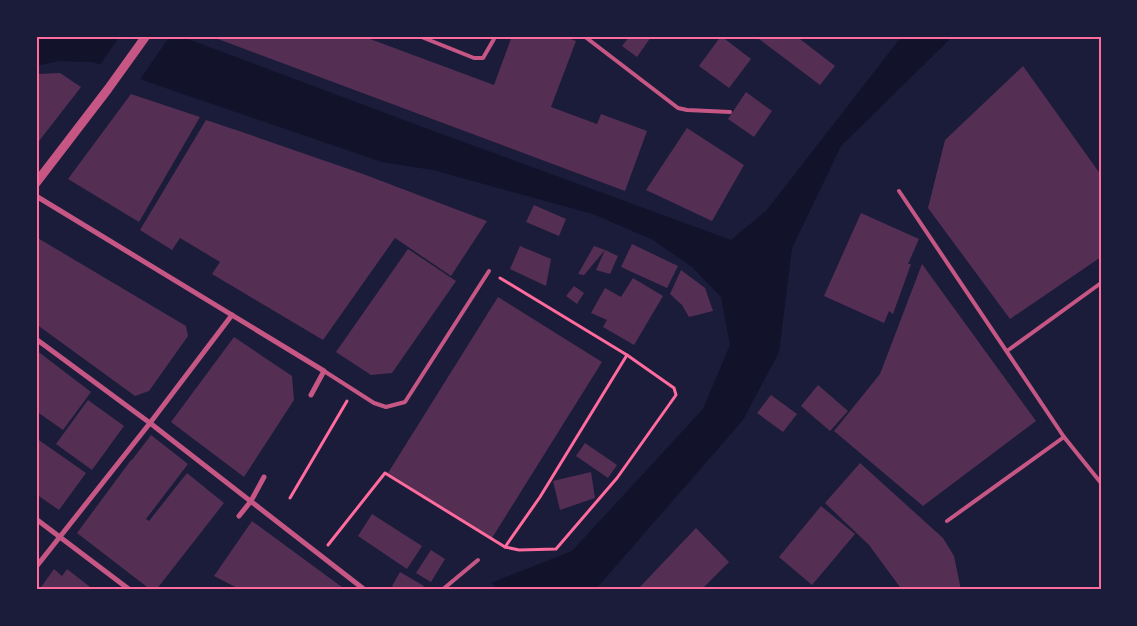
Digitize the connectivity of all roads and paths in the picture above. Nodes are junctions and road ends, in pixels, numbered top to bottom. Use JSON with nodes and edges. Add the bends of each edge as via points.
{"nodes":[{"id":1,"x":146,"y":36,"type":"edge"},
{"id":2,"x":418,"y":36,"type":"edge"},
{"id":3,"x":493,"y":36,"type":"edge"},
{"id":4,"x":584,"y":36,"type":"edge"},
{"id":5,"x":730,"y":112,"type":"dead end"},
{"id":6,"x":36,"y":183,"type":"edge"},
{"id":7,"x":900,"y":192,"type":"dead end"},
{"id":8,"x":36,"y":196,"type":"edge"},
{"id":9,"x":489,"y":271,"type":"joint"},
{"id":10,"x":1101,"y":283,"type":"edge"},
{"id":11,"x":232,"y":315,"type":"junction"},
{"id":12,"x":36,"y":339,"type":"edge"},
{"id":13,"x":1007,"y":351,"type":"junction"},
{"id":14,"x":627,"y":355,"type":"junction"},
{"id":15,"x":324,"y":371,"type":"junction"},
{"id":16,"x":354,"y":390,"type":"junction"},
{"id":17,"x":311,"y":395,"type":"dead end"},
{"id":18,"x":150,"y":422,"type":"junction"},
{"id":19,"x":1064,"y":437,"type":"junction"},
{"id":20,"x":264,"y":477,"type":"dead end"},
{"id":21,"x":1101,"y":483,"type":"edge"},
{"id":22,"x":290,"y":498,"type":"dead end"},
{"id":23,"x":251,"y":501,"type":"junction"},
{"id":24,"x":239,"y":516,"type":"dead end"},
{"id":25,"x":36,"y":519,"type":"edge"},
{"id":26,"x":947,"y":521,"type":"dead end"},
{"id":27,"x":60,"y":537,"type":"junction"},
{"id":28,"x":505,"y":547,"type":"junction"},
{"id":29,"x":321,"y":554,"type":"junction"},
{"id":30,"x":478,"y":560,"type":"dead end"},
{"id":31,"x":36,"y":566,"type":"edge"},
{"id":32,"x":130,"y":590,"type":"edge"},
{"id":33,"x":365,"y":590,"type":"edge"},
{"id":34,"x":442,"y":590,"type":"edge"}],
"edges":[{"from":1,"to":6,"type":"street"},
{"from":2,"to":3,"type":"lane","via":[[474,58],[483,58]]},
{"from":4,"to":5,"type":"lane","via":[[678,108]]},
{"from":7,"to":13,"type":"lane"},
{"from":8,"to":11,"type":"street"},
{"from":9,"to":14,"type":"path"},
{"from":9,"to":16,"type":"lane","via":[[405,402],[386,407]]},
{"from":10,"to":13,"type":"lane"},
{"from":11,"to":15,"type":"street"},
{"from":11,"to":18,"type":"street"},
{"from":12,"to":18,"type":"street"},
{"from":13,"to":19,"type":"lane"},
{"from":14,"to":28,"type":"path","via":[[540,497]]},
{"from":14,"to":28,"type":"path","via":[[674,388],[676,395],[617,478],[556,548],[519,550]]},
{"from":15,"to":16,"type":"lane"},
{"from":15,"to":17,"type":"street"},
{"from":16,"to":22,"type":"path"},
{"from":18,"to":23,"type":"street"},
{"from":18,"to":27,"type":"street"},
{"from":19,"to":21,"type":"lane"},
{"from":19,"to":26,"type":"lane"},
{"from":20,"to":23,"type":"street"},
{"from":23,"to":24,"type":"street"},
{"from":23,"to":29,"type":"street"},
{"from":25,"to":27,"type":"street"},
{"from":27,"to":31,"type":"street"},
{"from":27,"to":32,"type":"street"},
{"from":28,"to":29,"type":"path","via":[[385,473]]},
{"from":29,"to":33,"type":"street"},
{"from":30,"to":34,"type":"lane"}]}
